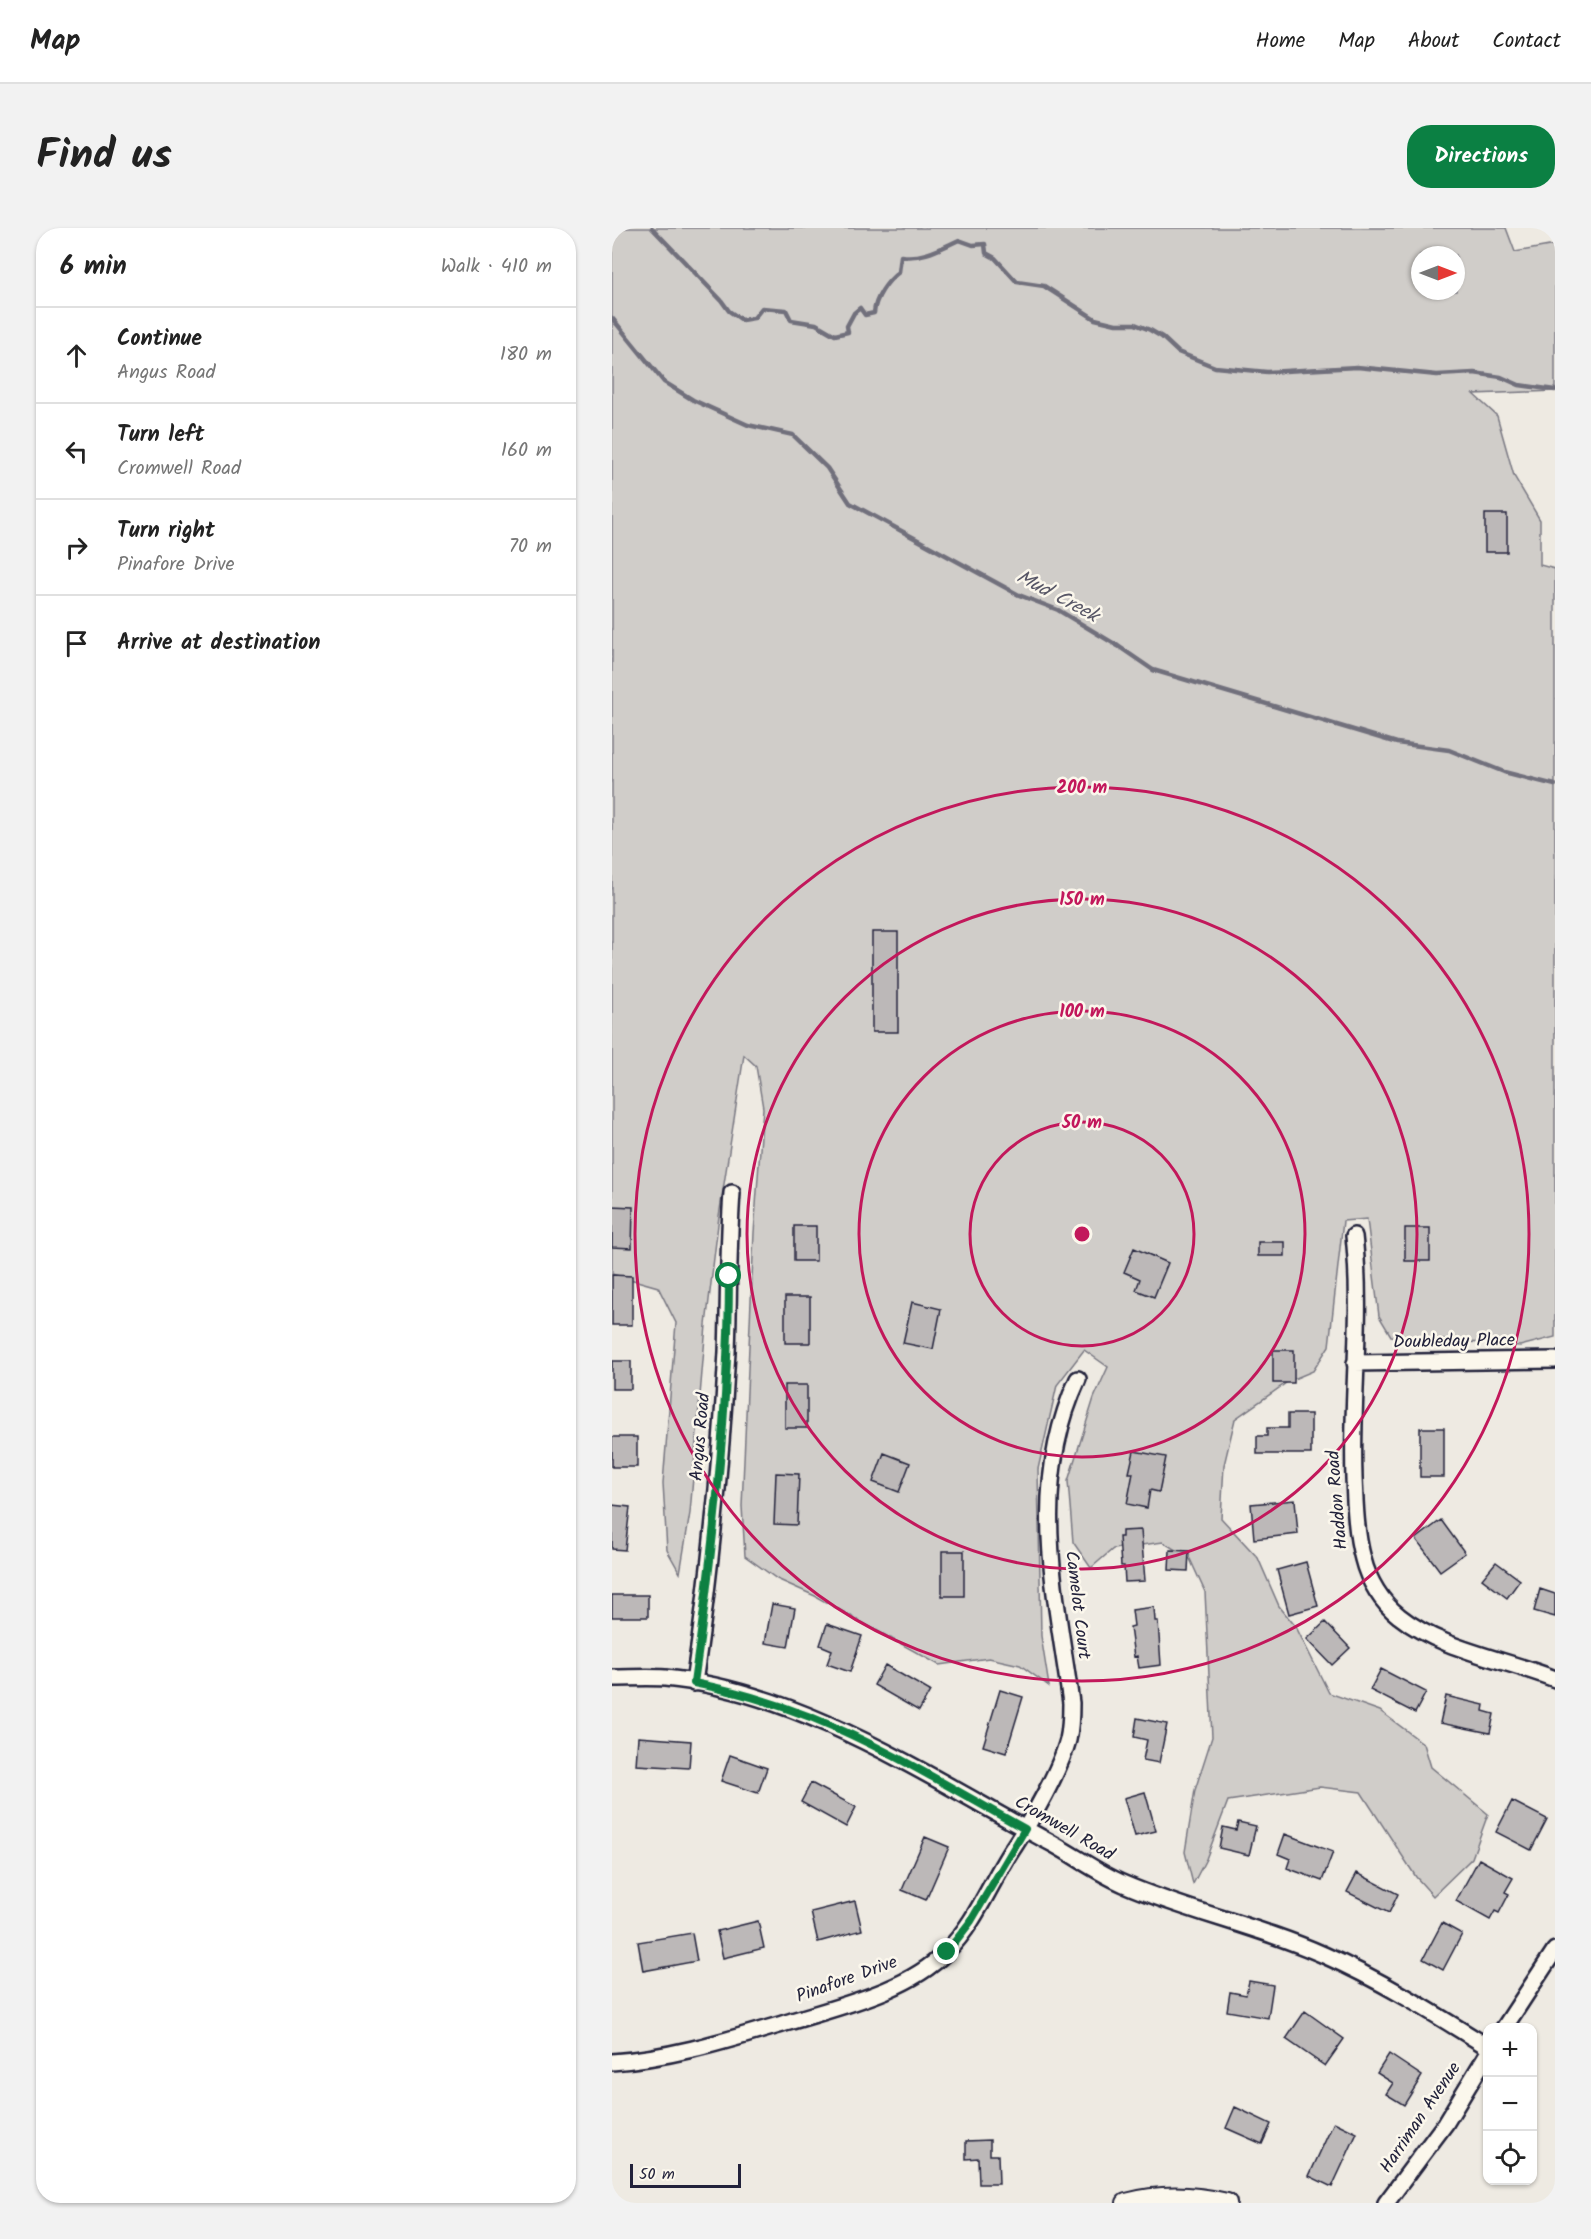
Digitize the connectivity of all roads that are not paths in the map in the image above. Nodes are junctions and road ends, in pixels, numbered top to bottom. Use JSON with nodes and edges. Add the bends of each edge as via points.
{"nodes":[{"id":1,"x":732,"y":1193,"type":"dead end"},
{"id":2,"x":1354,"y":1236,"type":"dead end"},
{"id":3,"x":1555,"y":1360,"type":"edge"},
{"id":4,"x":1354,"y":1363,"type":"junction"},
{"id":5,"x":1078,"y":1379,"type":"dead end"},
{"id":6,"x":612,"y":1678,"type":"edge"},
{"id":7,"x":1555,"y":1679,"type":"edge"},
{"id":8,"x":694,"y":1683,"type":"junction"},
{"id":9,"x":1025,"y":1829,"type":"junction"},
{"id":10,"x":1555,"y":1950,"type":"edge"},
{"id":11,"x":1507,"y":2023,"type":"edge"},
{"id":12,"x":1483,"y":2044,"type":"edge"},
{"id":13,"x":1483,"y":2061,"type":"edge"},
{"id":14,"x":612,"y":2062,"type":"edge"},
{"id":15,"x":1126,"y":2203,"type":"edge"},
{"id":16,"x":1227,"y":2203,"type":"edge"},
{"id":17,"x":1386,"y":2203,"type":"edge"}],
"edges":[{"from":1,"to":8,"type":"street","name":"Angus Road","via":[[719,1457]]},
{"from":2,"to":4,"type":"street","name":"Haddon Road"},
{"from":3,"to":4,"type":"street","name":"Doubleday Place"},
{"from":4,"to":7,"type":"street","name":"Haddon Road","via":[[1357,1525],[1363,1560],[1379,1593],[1399,1616],[1421,1631]]},
{"from":5,"to":9,"type":"street","name":"Camelot Court","via":[[1053,1455],[1050,1483],[1050,1556],[1071,1722],[1066,1749]]},
{"from":6,"to":8,"type":"street","name":"Cromwell Road","via":[[664,1678]]},
{"from":8,"to":9,"type":"street","name":"Cromwell Road","via":[[730,1690],[815,1719],[905,1762]]},
{"from":9,"to":12,"type":"street","name":"Cromwell Road","via":[[1123,1884],[1325,1955]]},
{"from":9,"to":14,"type":"street","name":"Pinafore Drive","via":[[971,1921],[947,1952],[902,1983],[697,2048]]},
{"from":10,"to":11,"type":"street"},
{"from":13,"to":17,"type":"street","name":"Harriman Avenue","via":[[1444,2124]]},
{"from":15,"to":16,"type":"street","via":[[1180,2197]]}]}
